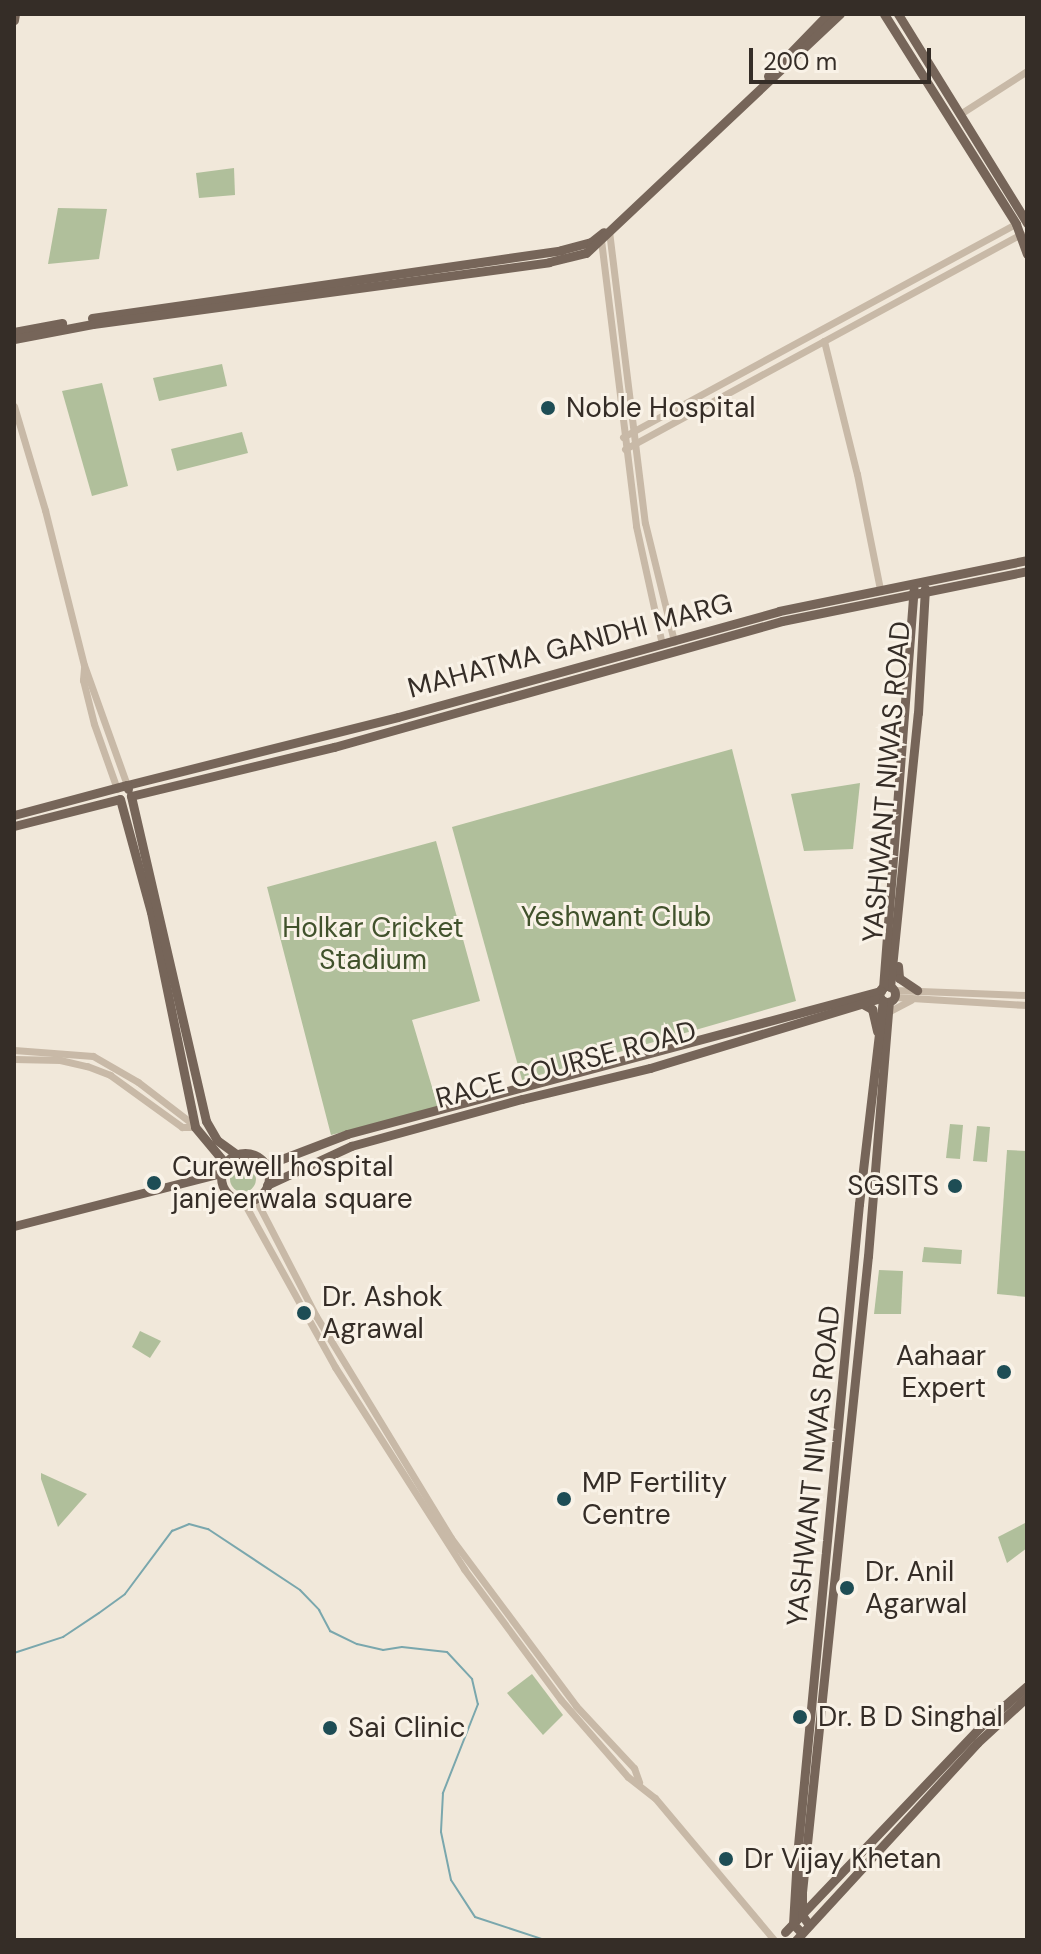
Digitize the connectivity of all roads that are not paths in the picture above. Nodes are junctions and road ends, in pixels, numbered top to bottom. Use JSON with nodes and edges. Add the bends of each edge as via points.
{"nodes":[{"id":1,"x":15,"y":14,"type":"edge"},
{"id":2,"x":828,"y":14,"type":"edge"},
{"id":3,"x":840,"y":14,"type":"edge"},
{"id":4,"x":884,"y":14,"type":"edge"},
{"id":5,"x":898,"y":14,"type":"edge"},
{"id":6,"x":14,"y":20,"type":"edge"},
{"id":7,"x":1027,"y":71,"type":"edge"},
{"id":8,"x":960,"y":114,"type":"junction"},
{"id":9,"x":1018,"y":229,"type":"edge"},
{"id":10,"x":606,"y":234,"type":"junction"},
{"id":11,"x":1027,"y":254,"type":"edge"},
{"id":12,"x":14,"y":332,"type":"edge"},
{"id":13,"x":820,"y":332,"type":"junction"},
{"id":14,"x":14,"y":339,"type":"edge"},
{"id":15,"x":824,"y":342,"type":"junction"},
{"id":16,"x":14,"y":406,"type":"edge"},
{"id":17,"x":632,"y":433,"type":"junction"},
{"id":18,"x":623,"y":437,"type":"junction"},
{"id":19,"x":634,"y":446,"type":"junction"},
{"id":20,"x":625,"y":449,"type":"junction"},
{"id":21,"x":1027,"y":560,"type":"edge"},
{"id":22,"x":1027,"y":571,"type":"edge"},
{"id":23,"x":913,"y":582,"type":"junction"},
{"id":24,"x":925,"y":586,"type":"junction"},
{"id":25,"x":880,"y":589,"type":"junction"},
{"id":26,"x":914,"y":594,"type":"junction"},
{"id":27,"x":673,"y":637,"type":"junction"},
{"id":28,"x":661,"y":640,"type":"junction"},
{"id":29,"x":121,"y":791,"type":"junction"},
{"id":30,"x":131,"y":796,"type":"junction"},
{"id":31,"x":14,"y":815,"type":"edge"},
{"id":32,"x":14,"y":826,"type":"edge"},
{"id":33,"x":894,"y":952,"type":"junction"},
{"id":34,"x":884,"y":972,"type":"junction"},
{"id":35,"x":919,"y":994,"type":"junction"},
{"id":36,"x":1027,"y":995,"type":"edge"},
{"id":37,"x":887,"y":996,"type":"junction"},
{"id":38,"x":859,"y":1000,"type":"junction"},
{"id":39,"x":1027,"y":1005,"type":"edge"},
{"id":40,"x":879,"y":1033,"type":"junction"},
{"id":41,"x":14,"y":1050,"type":"edge"},
{"id":42,"x":14,"y":1059,"type":"edge"},
{"id":43,"x":195,"y":1127,"type":"junction"},
{"id":44,"x":236,"y":1154,"type":"junction"},
{"id":45,"x":266,"y":1165,"type":"junction"},
{"id":46,"x":223,"y":1168,"type":"junction"},
{"id":47,"x":267,"y":1185,"type":"junction"},
{"id":48,"x":255,"y":1198,"type":"junction"},
{"id":49,"x":243,"y":1201,"type":"junction"},
{"id":50,"x":14,"y":1226,"type":"edge"},
{"id":51,"x":1027,"y":1686,"type":"edge"},
{"id":52,"x":1027,"y":1697,"type":"edge"},
{"id":53,"x":640,"y":1783,"type":"junction"},
{"id":54,"x":802,"y":1915,"type":"junction"},
{"id":55,"x":793,"y":1924,"type":"junction"},
{"id":56,"x":768,"y":1928,"type":"junction"},
{"id":57,"x":785,"y":1932,"type":"junction"},
{"id":58,"x":800,"y":1934,"type":"edge"},
{"id":59,"x":776,"y":1940,"type":"edge"}],
"edges":[{"from":1,"to":6,"type":"main road"},
{"from":2,"to":10,"type":"main road"},
{"from":3,"to":10,"type":"main road"},
{"from":4,"to":9,"type":"main road"},
{"from":5,"to":8,"type":"main road"},
{"from":7,"to":8,"type":"street"},
{"from":8,"to":9,"type":"main road"},
{"from":9,"to":11,"type":"main road"},
{"from":9,"to":13,"type":"street"},
{"from":9,"to":15,"type":"street"},
{"from":10,"to":12,"type":"main road","via":[[561,250],[170,304]]},
{"from":10,"to":14,"type":"main road","via":[[586,253],[549,262]]},
{"from":10,"to":17,"type":"street"},
{"from":10,"to":18,"type":"street"},
{"from":13,"to":15,"type":"street"},
{"from":13,"to":17,"type":"street"},
{"from":15,"to":19,"type":"street"},
{"from":15,"to":25,"type":"street"},
{"from":16,"to":29,"type":"street"},
{"from":17,"to":18,"type":"street"},
{"from":17,"to":19,"type":"street"},
{"from":18,"to":20,"type":"street"},
{"from":19,"to":20,"type":"street"},
{"from":19,"to":27,"type":"street","via":[[645,523]]},
{"from":20,"to":28,"type":"street"},
{"from":21,"to":24,"type":"main road","name":"MAHATMA GANDHI MARG"},
{"from":22,"to":24,"type":"main road","name":"MAHATMA GANDHI MARG"},
{"from":23,"to":24,"type":"main road","name":"MAHATMA GANDHI MARG"},
{"from":23,"to":25,"type":"main road","name":"MAHATMA GANDHI MARG"},
{"from":23,"to":26,"type":"main road","name":"YASHWANT NIWAS ROAD"},
{"from":24,"to":26,"type":"main road","name":"MAHATMA GANDHI MARG"},
{"from":24,"to":33,"type":"main road","name":"YASHWANT NIWAS ROAD"},
{"from":25,"to":27,"type":"main road","name":"MAHATMA GANDHI MARG"},
{"from":26,"to":30,"type":"main road","name":"MAHATMA GANDHI MARG","via":[[782,621],[334,747]]},
{"from":26,"to":34,"type":"main road","name":"YASHWANT NIWAS ROAD"},
{"from":27,"to":28,"type":"main road","name":"MAHATMA GANDHI MARG"},
{"from":28,"to":29,"type":"main road","name":"MAHATMA GANDHI MARG"},
{"from":29,"to":30,"type":"main road","name":"MAHATMA GANDHI MARG"},
{"from":29,"to":31,"type":"main road","name":"MAHATMA GANDHI MARG"},
{"from":29,"to":32,"type":"main road","name":"MAHATMA GANDHI MARG"},
{"from":29,"to":43,"type":"main road"},
{"from":30,"to":44,"type":"main road","via":[[206,1121],[217,1140]]},
{"from":33,"to":35,"type":"main road","via":[[898,976]]},
{"from":33,"to":37,"type":"main road","name":"YASHWANT NIWAS ROAD"},
{"from":34,"to":37,"type":"main road","name":"YASHWANT NIWAS ROAD"},
{"from":34,"to":38,"type":"main road"},
{"from":35,"to":36,"type":"street","name":"RACE COURSE ROAD"},
{"from":35,"to":37,"type":"street","name":"RACE COURSE ROAD"},
{"from":35,"to":37,"type":"street","via":[[899,1004]]},
{"from":35,"to":39,"type":"street","name":"RACE COURSE ROAD"},
{"from":37,"to":38,"type":"main road","name":"RACE COURSE ROAD"},
{"from":37,"to":40,"type":"main road","name":"YASHWANT NIWAS ROAD"},
{"from":37,"to":54,"type":"main road","name":"YASHWANT NIWAS ROAD","via":[[868,1256]]},
{"from":38,"to":40,"type":"main road","via":[[872,1009]]},
{"from":38,"to":45,"type":"main road","name":"RACE COURSE ROAD","via":[[347,1134]]},
{"from":38,"to":47,"type":"main road","name":"RACE COURSE ROAD","via":[[650,1068],[351,1146]]},
{"from":40,"to":55,"type":"main road","name":"YASHWANT NIWAS ROAD"},
{"from":41,"to":43,"type":"street","via":[[93,1056],[138,1082]]},
{"from":42,"to":43,"type":"street","via":[[87,1066],[110,1075],[182,1127]]},
{"from":43,"to":46,"type":"main road"},
{"from":44,"to":45,"type":"main road","via":[[256,1156]]},
{"from":44,"to":46,"type":"main road"},
{"from":45,"to":47,"type":"main road"},
{"from":46,"to":49,"type":"main road","via":[[226,1192]]},
{"from":46,"to":50,"type":"main road"},
{"from":47,"to":48,"type":"main road"},
{"from":48,"to":49,"type":"main road"},
{"from":48,"to":53,"type":"street","via":[[316,1316],[451,1538],[576,1706],[634,1768]]},
{"from":49,"to":53,"type":"street","via":[[335,1367],[446,1543],[561,1700],[628,1777]]},
{"from":51,"to":54,"type":"main road","via":[[980,1727]]},
{"from":52,"to":58,"type":"main road","via":[[977,1743]]},
{"from":53,"to":56,"type":"street"},
{"from":54,"to":55,"type":"main road"},
{"from":54,"to":58,"type":"main road"},
{"from":55,"to":57,"type":"main road"},
{"from":55,"to":58,"type":"main road"},
{"from":56,"to":57,"type":"street"},
{"from":56,"to":59,"type":"street"},
{"from":57,"to":58,"type":"main road"},
{"from":57,"to":59,"type":"main road"}]}
